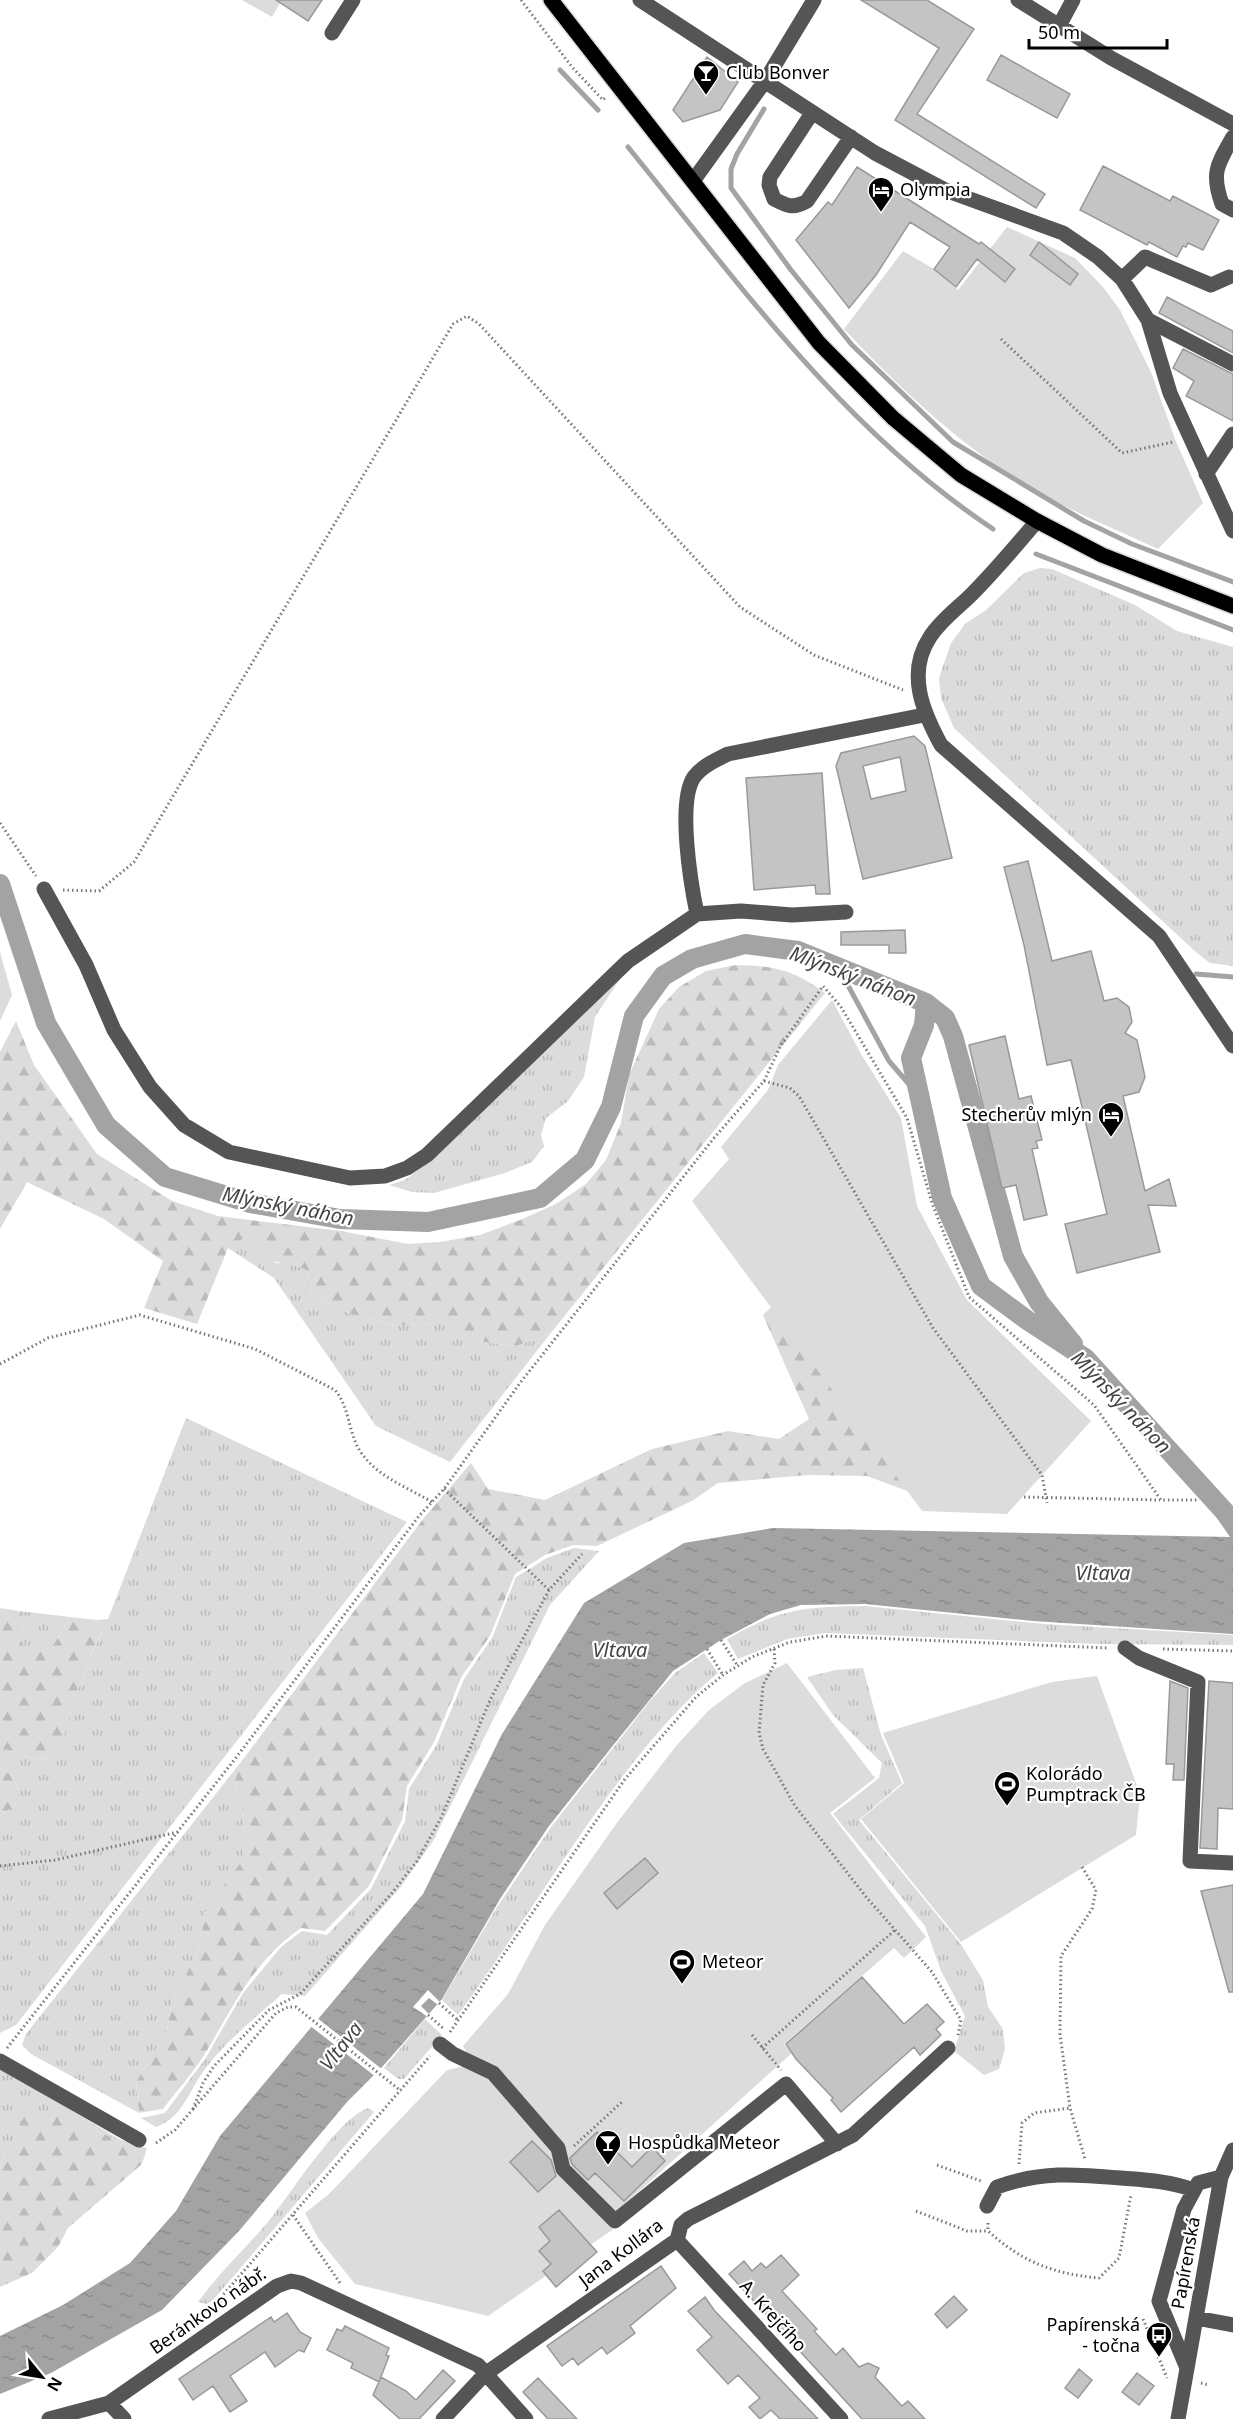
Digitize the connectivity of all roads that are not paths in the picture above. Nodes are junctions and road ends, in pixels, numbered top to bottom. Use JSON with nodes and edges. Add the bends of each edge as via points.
{"nodes":[{"id":1,"x":551,"y":0,"type":"edge"},
{"id":2,"x":640,"y":0,"type":"edge"},
{"id":3,"x":814,"y":0,"type":"edge"},
{"id":4,"x":1018,"y":0,"type":"edge"},
{"id":5,"x":1074,"y":0,"type":"edge"},
{"id":6,"x":346,"y":2,"type":"edge"},
{"id":7,"x":1059,"y":26,"type":"junction"},
{"id":8,"x":332,"y":33,"type":"dead end"},
{"id":9,"x":765,"y":81,"type":"junction"},
{"id":10,"x":812,"y":113,"type":"junction"},
{"id":11,"x":1233,"y":124,"type":"edge"},
{"id":12,"x":1233,"y":137,"type":"edge"},
{"id":13,"x":851,"y":138,"type":"junction"},
{"id":14,"x":693,"y":181,"type":"junction"},
{"id":15,"x":1233,"y":210,"type":"edge"},
{"id":16,"x":1229,"y":277,"type":"dead end"},
{"id":17,"x":1122,"y":279,"type":"junction"},
{"id":18,"x":1149,"y":320,"type":"junction"},
{"id":19,"x":1233,"y":364,"type":"edge"},
{"id":20,"x":1233,"y":434,"type":"edge"},
{"id":21,"x":1206,"y":474,"type":"junction"},
{"id":22,"x":1037,"y":521,"type":"junction"},
{"id":23,"x":1233,"y":531,"type":"edge"},
{"id":24,"x":1233,"y":606,"type":"edge"},
{"id":25,"x":924,"y":715,"type":"junction"},
{"id":26,"x":44,"y":889,"type":"road end"},
{"id":27,"x":846,"y":912,"type":"dead end"},
{"id":28,"x":697,"y":914,"type":"junction"},
{"id":29,"x":1233,"y":1046,"type":"edge"},
{"id":30,"x":1125,"y":1648,"type":"road end"},
{"id":31,"x":1233,"y":1863,"type":"edge"},
{"id":32,"x":440,"y":2044,"type":"road end"},
{"id":33,"x":948,"y":2048,"type":"dead end"},
{"id":34,"x":0,"y":2061,"type":"edge"},
{"id":35,"x":139,"y":2140,"type":"road end"},
{"id":36,"x":837,"y":2144,"type":"junction"},
{"id":37,"x":1233,"y":2150,"type":"edge"},
{"id":38,"x":1221,"y":2177,"type":"junction"},
{"id":39,"x":1194,"y":2190,"type":"junction"},
{"id":40,"x":987,"y":2206,"type":"road end"},
{"id":41,"x":677,"y":2240,"type":"junction"},
{"id":42,"x":1196,"y":2318,"type":"junction"},
{"id":43,"x":1233,"y":2325,"type":"edge"},
{"id":44,"x":1187,"y":2369,"type":"junction"},
{"id":45,"x":485,"y":2374,"type":"junction"},
{"id":46,"x":109,"y":2403,"type":"junction"},
{"id":47,"x":49,"y":2419,"type":"edge"},
{"id":48,"x":124,"y":2419,"type":"edge"},
{"id":49,"x":443,"y":2419,"type":"edge"},
{"id":50,"x":526,"y":2419,"type":"edge"},
{"id":51,"x":841,"y":2419,"type":"edge"},
{"id":52,"x":1178,"y":2419,"type":"edge"}],
"edges":[{"from":1,"to":14,"type":"main road"},
{"from":2,"to":9,"type":"street"},
{"from":3,"to":9,"type":"street"},
{"from":4,"to":7,"type":"street"},
{"from":5,"to":7,"type":"street"},
{"from":6,"to":8,"type":"street"},
{"from":7,"to":11,"type":"street"},
{"from":9,"to":10,"type":"street"},
{"from":9,"to":14,"type":"street"},
{"from":10,"to":13,"type":"street"},
{"from":10,"to":13,"type":"street","via":[[770,177],[774,199],[797,207],[807,201]]},
{"from":12,"to":15,"type":"street","via":[[1216,167],[1216,188],[1222,204]]},
{"from":13,"to":17,"type":"street","via":[[945,190],[1063,233]]},
{"from":14,"to":22,"type":"main road","via":[[819,343],[893,418],[961,475]]},
{"from":16,"to":17,"type":"street","via":[[1211,285],[1145,257]]},
{"from":17,"to":18,"type":"street"},
{"from":18,"to":19,"type":"street"},
{"from":18,"to":21,"type":"street","via":[[1170,393]]},
{"from":20,"to":21,"type":"street"},
{"from":21,"to":23,"type":"street"},
{"from":22,"to":24,"type":"main road","via":[[1102,555]]},
{"from":22,"to":25,"type":"street","via":[[929,638],[920,659],[918,681]]},
{"from":25,"to":28,"type":"street","via":[[728,754],[707,765],[693,778],[686,810],[689,875]]},
{"from":25,"to":29,"type":"street","via":[[941,745],[1159,936]]},
{"from":26,"to":28,"type":"street","via":[[86,965],[114,1030],[150,1088],[184,1125],[229,1152],[350,1178],[386,1176],[427,1155],[628,961]]},
{"from":27,"to":28,"type":"street"},
{"from":30,"to":31,"type":"street","via":[[1139,1658],[1198,1682],[1190,1861]]},
{"from":32,"to":36,"type":"street","name":"Jana Kollára","via":[[493,2073],[558,2148],[562,2164],[615,2221],[786,2084]]},
{"from":33,"to":36,"type":"street","name":"Jana Kollára","via":[[853,2135]]},
{"from":34,"to":35,"type":"street"},
{"from":36,"to":41,"type":"street","name":"Jana Kollára","via":[[688,2219],[681,2225]]},
{"from":37,"to":38,"type":"street","name":"Papírenská"},
{"from":38,"to":39,"type":"street","via":[[1197,2183]]},
{"from":38,"to":42,"type":"street","name":"Papírenská"},
{"from":39,"to":40,"type":"street","via":[[1170,2181],[1060,2173],[1022,2178],[997,2187]]},
{"from":39,"to":44,"type":"street","via":[[1184,2209],[1159,2301]]},
{"from":41,"to":45,"type":"street","name":"Jana Kollára"},
{"from":41,"to":51,"type":"street","name":"A. Krejčího"},
{"from":42,"to":43,"type":"street"},
{"from":42,"to":44,"type":"street","name":"Papírenská"},
{"from":44,"to":52,"type":"street","name":"Papírenská"},
{"from":45,"to":46,"type":"street","name":"Beránkovo nábř.","via":[[478,2365],[296,2281],[284,2283]]},
{"from":45,"to":49,"type":"street","name":"Jana Kollára"},
{"from":45,"to":50,"type":"street","name":"Beránkovo nábř."},
{"from":46,"to":47,"type":"street","name":"Beránkovo nábř."},
{"from":46,"to":48,"type":"street"}]}
